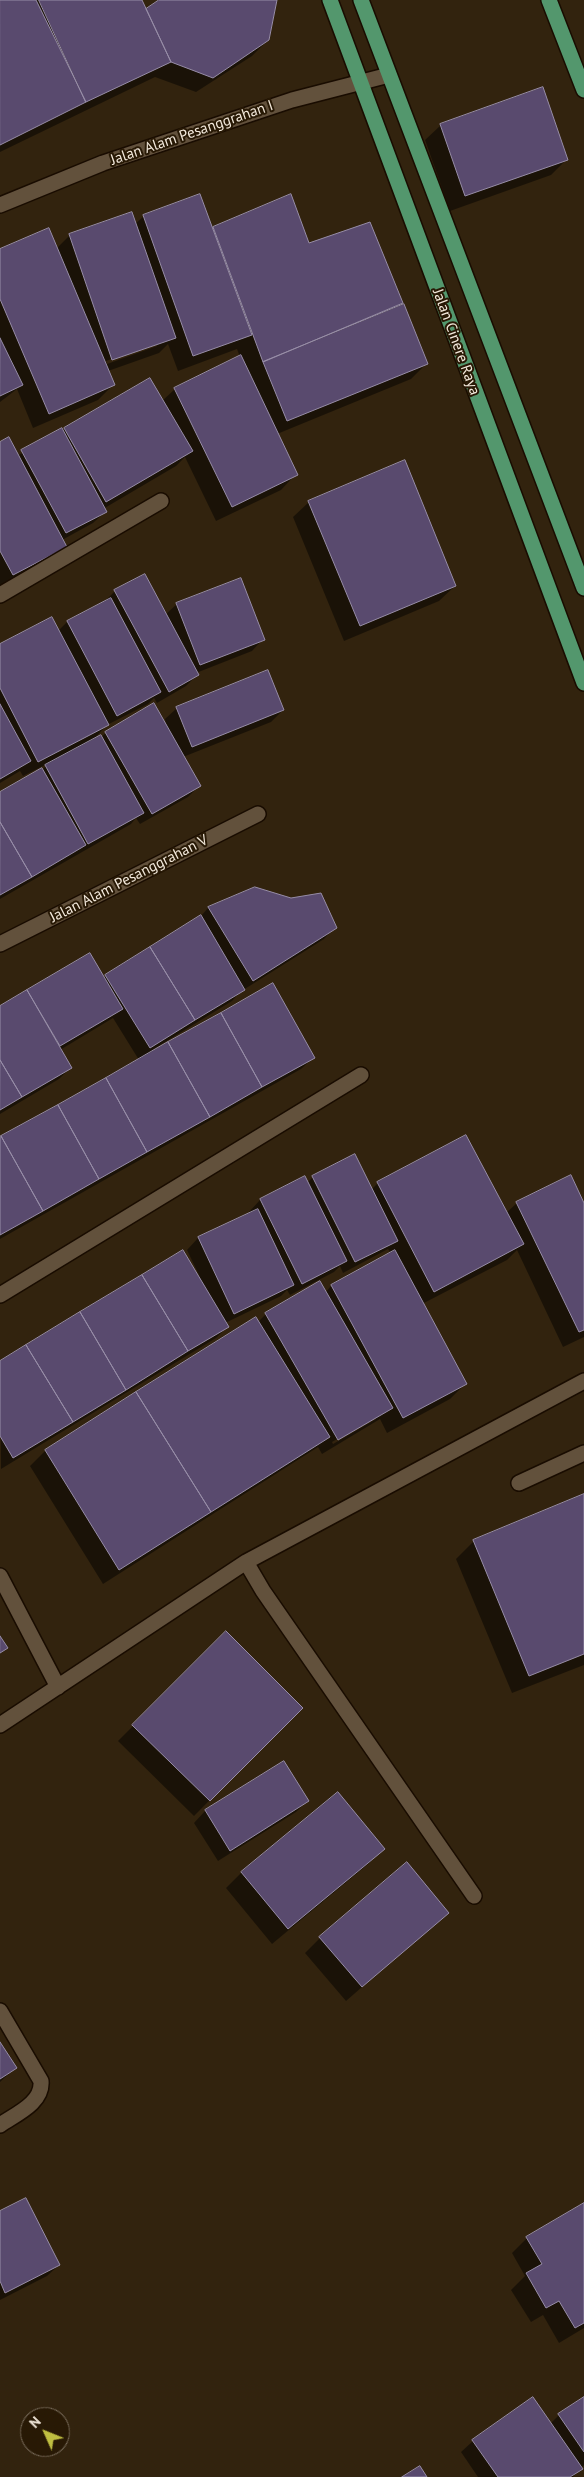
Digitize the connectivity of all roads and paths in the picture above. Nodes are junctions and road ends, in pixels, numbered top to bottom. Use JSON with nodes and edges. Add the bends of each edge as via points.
{"nodes":[{"id":1,"x":330,"y":0,"type":"edge"},
{"id":2,"x":361,"y":0,"type":"edge"},
{"id":3,"x":549,"y":0,"type":"edge"},
{"id":4,"x":389,"y":75,"type":"junction"},
{"id":5,"x":360,"y":83,"type":"junction"},
{"id":6,"x":584,"y":90,"type":"edge"},
{"id":7,"x":0,"y":205,"type":"edge"},
{"id":8,"x":162,"y":501,"type":"dead end"},
{"id":9,"x":584,"y":588,"type":"edge"},
{"id":10,"x":0,"y":595,"type":"edge"},
{"id":11,"x":584,"y":683,"type":"edge"},
{"id":12,"x":258,"y":814,"type":"dead end"},
{"id":13,"x":0,"y":944,"type":"edge"},
{"id":14,"x":361,"y":1075,"type":"dead end"},
{"id":15,"x":0,"y":1295,"type":"edge"},
{"id":16,"x":584,"y":1381,"type":"edge"},
{"id":17,"x":584,"y":1453,"type":"edge"},
{"id":18,"x":519,"y":1483,"type":"dead end"},
{"id":19,"x":246,"y":1562,"type":"junction"},
{"id":20,"x":0,"y":1576,"type":"edge"},
{"id":21,"x":58,"y":1687,"type":"junction"},
{"id":22,"x":0,"y":1725,"type":"edge"},
{"id":23,"x":474,"y":1896,"type":"dead end"},
{"id":24,"x":0,"y":2011,"type":"edge"},
{"id":25,"x":0,"y":2125,"type":"edge"}],
"edges":[{"from":1,"to":5,"type":"main road","name":"Jalan Cinere Raya"},
{"from":2,"to":4,"type":"main road","name":"Jalan Cinere Raya"},
{"from":3,"to":6,"type":"main road"},
{"from":4,"to":5,"type":"street","name":"Jalan Alam Pesanggrahan I"},
{"from":4,"to":9,"type":"main road","name":"Jalan Cinere Raya"},
{"from":5,"to":7,"type":"street","name":"Jalan Alam Pesanggrahan I","via":[[292,100],[122,157]]},
{"from":5,"to":11,"type":"main road","name":"Jalan Cinere Raya"},
{"from":8,"to":10,"type":"street"},
{"from":12,"to":13,"type":"street","name":"Jalan Alam Pesanggrahan V"},
{"from":14,"to":15,"type":"street"},
{"from":16,"to":19,"type":"street"},
{"from":17,"to":18,"type":"street"},
{"from":19,"to":21,"type":"street"},
{"from":19,"to":23,"type":"street"},
{"from":20,"to":21,"type":"street"},
{"from":21,"to":22,"type":"street"},
{"from":24,"to":25,"type":"street","via":[[41,2081],[42,2089],[36,2100]]}]}
